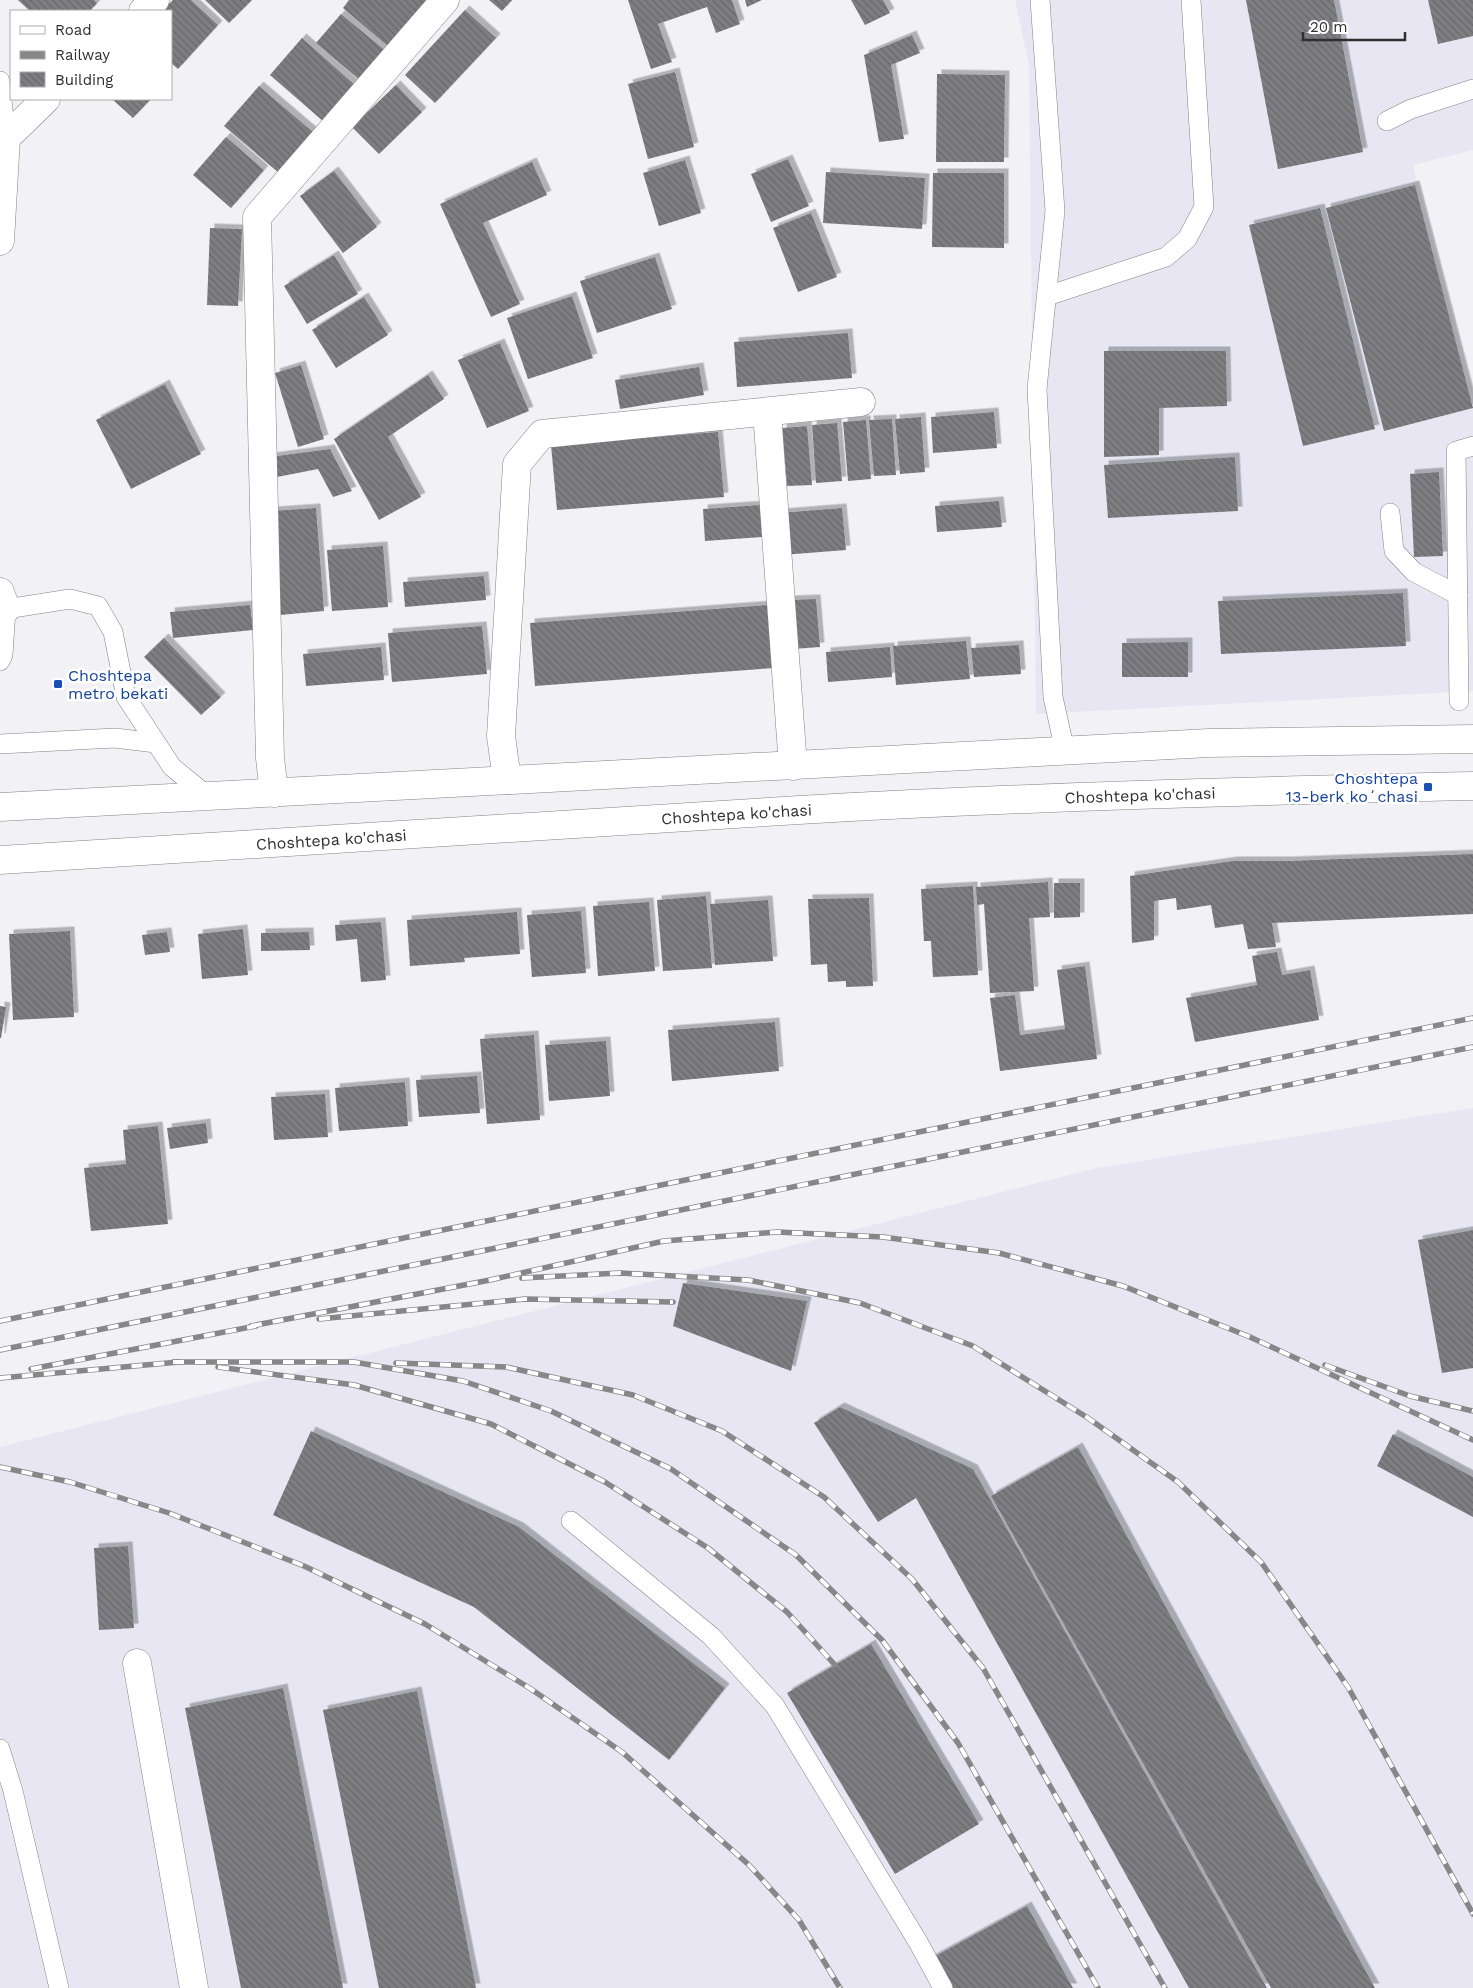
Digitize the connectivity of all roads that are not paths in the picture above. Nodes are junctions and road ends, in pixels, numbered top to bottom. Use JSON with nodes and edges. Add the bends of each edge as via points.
{"nodes":[{"id":1,"x":155,"y":0,"type":"edge"},
{"id":2,"x":445,"y":0,"type":"edge"},
{"id":3,"x":1040,"y":0,"type":"edge"},
{"id":4,"x":1191,"y":0,"type":"edge"},
{"id":5,"x":144,"y":10,"type":"edge"},
{"id":6,"x":0,"y":82,"type":"edge"},
{"id":7,"x":1473,"y":89,"type":"edge"},
{"id":8,"x":45,"y":100,"type":"edge"},
{"id":9,"x":1387,"y":121,"type":"dead end"},
{"id":10,"x":6,"y":138,"type":"junction"},
{"id":11,"x":0,"y":241,"type":"edge"},
{"id":12,"x":1047,"y":296,"type":"junction"},
{"id":13,"x":861,"y":402,"type":"dead end"},
{"id":14,"x":767,"y":412,"type":"junction"},
{"id":15,"x":1473,"y":446,"type":"edge"},
{"id":16,"x":1390,"y":513,"type":"dead end"},
{"id":17,"x":1458,"y":594,"type":"junction"},
{"id":18,"x":3,"y":600,"type":"edge"},
{"id":19,"x":0,"y":661,"type":"edge"},
{"id":20,"x":1458,"y":701,"type":"dead end"},
{"id":21,"x":1473,"y":739,"type":"edge"},
{"id":22,"x":156,"y":743,"type":"junction"},
{"id":23,"x":0,"y":744,"type":"edge"},
{"id":24,"x":1065,"y":751,"type":"junction"},
{"id":25,"x":793,"y":766,"type":"junction"},
{"id":26,"x":507,"y":780,"type":"junction"},
{"id":27,"x":1473,"y":786,"type":"edge"},
{"id":28,"x":274,"y":793,"type":"junction"},
{"id":29,"x":210,"y":798,"type":"junction"},
{"id":30,"x":0,"y":807,"type":"edge"},
{"id":31,"x":0,"y":860,"type":"edge"},
{"id":32,"x":571,"y":1521,"type":"dead end"},
{"id":33,"x":137,"y":1663,"type":"dead end"},
{"id":34,"x":0,"y":1749,"type":"edge"},
{"id":35,"x":7,"y":1792,"type":"edge"},
{"id":36,"x":59,"y":1988,"type":"edge"},
{"id":37,"x":194,"y":1988,"type":"edge"},
{"id":38,"x":943,"y":1988,"type":"edge"}],
"edges":[{"from":1,"to":5,"type":"main road"},
{"from":2,"to":28,"type":"main road","via":[[257,217],[270,748]]},
{"from":3,"to":12,"type":"lane","via":[[1055,211]]},
{"from":4,"to":12,"type":"lane","via":[[1204,207],[1187,239],[1166,257]]},
{"from":6,"to":10,"type":"lane"},
{"from":7,"to":9,"type":"lane","via":[[1411,109]]},
{"from":8,"to":10,"type":"main road"},
{"from":10,"to":11,"type":"main road"},
{"from":12,"to":24,"type":"lane","via":[[1037,389],[1053,697]]},
{"from":13,"to":14,"type":"main road"},
{"from":14,"to":25,"type":"main road"},
{"from":14,"to":26,"type":"main road","via":[[542,434],[517,464],[501,736]]},
{"from":15,"to":17,"type":"lane","via":[[1456,451]]},
{"from":16,"to":17,"type":"lane","via":[[1394,551],[1414,572]]},
{"from":17,"to":20,"type":"lane"},
{"from":18,"to":19,"type":"lane","via":[[3,655]]},
{"from":18,"to":22,"type":"lane","via":[[70,599],[98,606],[113,632],[126,698]]},
{"from":21,"to":24,"type":"main road","via":[[1209,743]]},
{"from":22,"to":23,"type":"lane","via":[[115,738]]},
{"from":22,"to":29,"type":"lane","via":[[172,767]]},
{"from":24,"to":25,"type":"main road"},
{"from":25,"to":26,"type":"main road"},
{"from":26,"to":28,"type":"main road"},
{"from":27,"to":31,"type":"main road","name":"Choshtepa ko'chasi","via":[[1214,792],[802,810]]},
{"from":28,"to":29,"type":"main road"},
{"from":29,"to":30,"type":"main road"},
{"from":32,"to":38,"type":"lane","via":[[711,1636],[775,1706]]},
{"from":33,"to":37,"type":"main road"},
{"from":34,"to":35,"type":"lane"},
{"from":35,"to":36,"type":"lane"}]}
